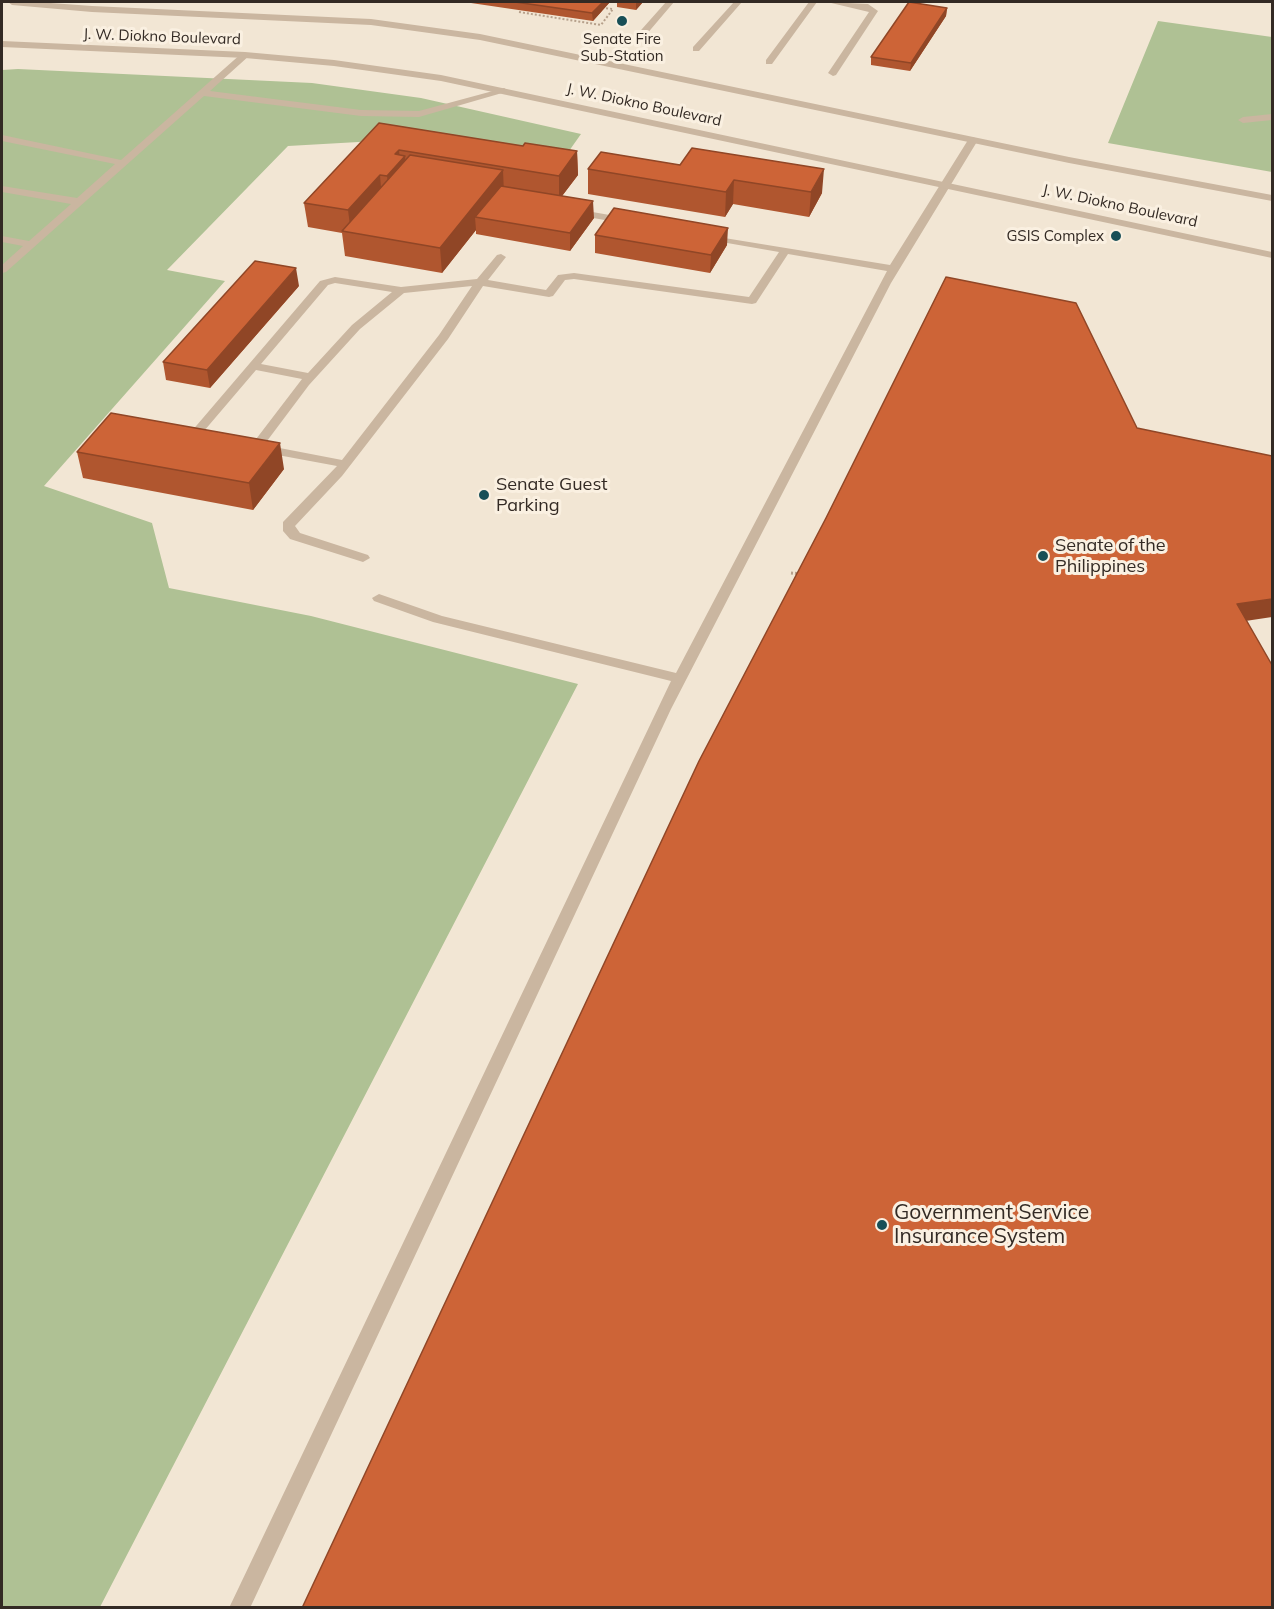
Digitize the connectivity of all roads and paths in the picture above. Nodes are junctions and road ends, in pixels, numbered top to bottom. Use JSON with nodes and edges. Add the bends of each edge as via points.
{"nodes":[{"id":1,"x":12,"y":2,"type":"edge"},
{"id":2,"x":670,"y":2,"type":"edge"},
{"id":3,"x":738,"y":2,"type":"edge"},
{"id":4,"x":813,"y":2,"type":"edge"},
{"id":5,"x":831,"y":2,"type":"edge"},
{"id":6,"x":605,"y":8,"type":"edge"},
{"id":7,"x":518,"y":12,"type":"edge"},
{"id":8,"x":638,"y":40,"type":"dead end"},
{"id":9,"x":2,"y":44,"type":"edge"},
{"id":10,"x":696,"y":49,"type":"dead end"},
{"id":11,"x":245,"y":55,"type":"junction"},
{"id":12,"x":769,"y":62,"type":"dead end"},
{"id":13,"x":833,"y":73,"type":"dead end"},
{"id":14,"x":504,"y":91,"type":"junction"},
{"id":15,"x":202,"y":93,"type":"junction"},
{"id":16,"x":1272,"y":117,"type":"edge"},
{"id":17,"x":1243,"y":120,"type":"dead end"},
{"id":18,"x":2,"y":138,"type":"edge"},
{"id":19,"x":974,"y":140,"type":"junction"},
{"id":20,"x":123,"y":163,"type":"junction"},
{"id":21,"x":945,"y":185,"type":"junction"},
{"id":22,"x":2,"y":189,"type":"edge"},
{"id":23,"x":1272,"y":198,"type":"edge"},
{"id":24,"x":79,"y":202,"type":"junction"},
{"id":25,"x":575,"y":212,"type":"edge"},
{"id":26,"x":644,"y":225,"type":"edge"},
{"id":27,"x":702,"y":235,"type":"edge"},
{"id":28,"x":2,"y":239,"type":"edge"},
{"id":29,"x":30,"y":244,"type":"junction"},
{"id":30,"x":785,"y":251,"type":"junction"},
{"id":31,"x":1272,"y":255,"type":"edge"},
{"id":32,"x":501,"y":257,"type":"dead end"},
{"id":33,"x":893,"y":269,"type":"junction"},
{"id":34,"x":2,"y":270,"type":"edge"},
{"id":35,"x":480,"y":282,"type":"junction"},
{"id":36,"x":401,"y":290,"type":"junction"},
{"id":37,"x":252,"y":366,"type":"junction"},
{"id":38,"x":310,"y":377,"type":"junction"},
{"id":39,"x":226,"y":442,"type":"edge"},
{"id":40,"x":344,"y":464,"type":"junction"},
{"id":41,"x":363,"y":558,"type":"dead end"},
{"id":42,"x":791,"y":573,"type":"dead end"},
{"id":43,"x":804,"y":574,"type":"edge"},
{"id":44,"x":379,"y":598,"type":"dead end"},
{"id":45,"x":680,"y":679,"type":"junction"},
{"id":46,"x":238,"y":1608,"type":"edge"}],
"edges":[{"from":1,"to":19,"type":"street","name":"J. W. Diokno Boulevard","via":[[371,22],[480,37]]},
{"from":2,"to":8,"type":"street"},
{"from":3,"to":10,"type":"street"},
{"from":4,"to":12,"type":"street"},
{"from":5,"to":13,"type":"street","via":[[874,11]]},
{"from":6,"to":7,"type":"path","via":[[614,9],[601,25]]},
{"from":9,"to":11,"type":"street","name":"J. W. Diokno Boulevard"},
{"from":11,"to":14,"type":"street","name":"J. W. Diokno Boulevard","via":[[334,63]]},
{"from":11,"to":15,"type":"street"},
{"from":14,"to":15,"type":"street","via":[[419,114],[360,113]]},
{"from":14,"to":21,"type":"street","name":"J. W. Diokno Boulevard"},
{"from":15,"to":20,"type":"street"},
{"from":16,"to":17,"type":"street"},
{"from":18,"to":20,"type":"street"},
{"from":19,"to":21,"type":"street"},
{"from":19,"to":23,"type":"street","name":"J. W. Diokno Boulevard"},
{"from":20,"to":24,"type":"street"},
{"from":21,"to":31,"type":"street","name":"J. W. Diokno Boulevard"},
{"from":21,"to":33,"type":"street"},
{"from":22,"to":24,"type":"street"},
{"from":24,"to":29,"type":"street"},
{"from":25,"to":26,"type":"street"},
{"from":27,"to":30,"type":"street"},
{"from":28,"to":29,"type":"street"},
{"from":29,"to":34,"type":"street"},
{"from":30,"to":33,"type":"street"},
{"from":30,"to":35,"type":"street","via":[[753,302],[574,276],[561,278],[549,294]]},
{"from":32,"to":35,"type":"street"},
{"from":33,"to":45,"type":"street"},
{"from":35,"to":36,"type":"street"},
{"from":35,"to":40,"type":"street","via":[[444,337]]},
{"from":36,"to":37,"type":"street","via":[[335,280],[324,283]]},
{"from":36,"to":38,"type":"street","via":[[356,327]]},
{"from":37,"to":38,"type":"street"},
{"from":37,"to":39,"type":"street","via":[[197,432]]},
{"from":38,"to":40,"type":"street","via":[[251,446]]},
{"from":40,"to":41,"type":"street","via":[[288,525],[289,531]]},
{"from":42,"to":43,"type":"path"},
{"from":44,"to":45,"type":"street","via":[[438,619]]},
{"from":45,"to":46,"type":"street"}]}
